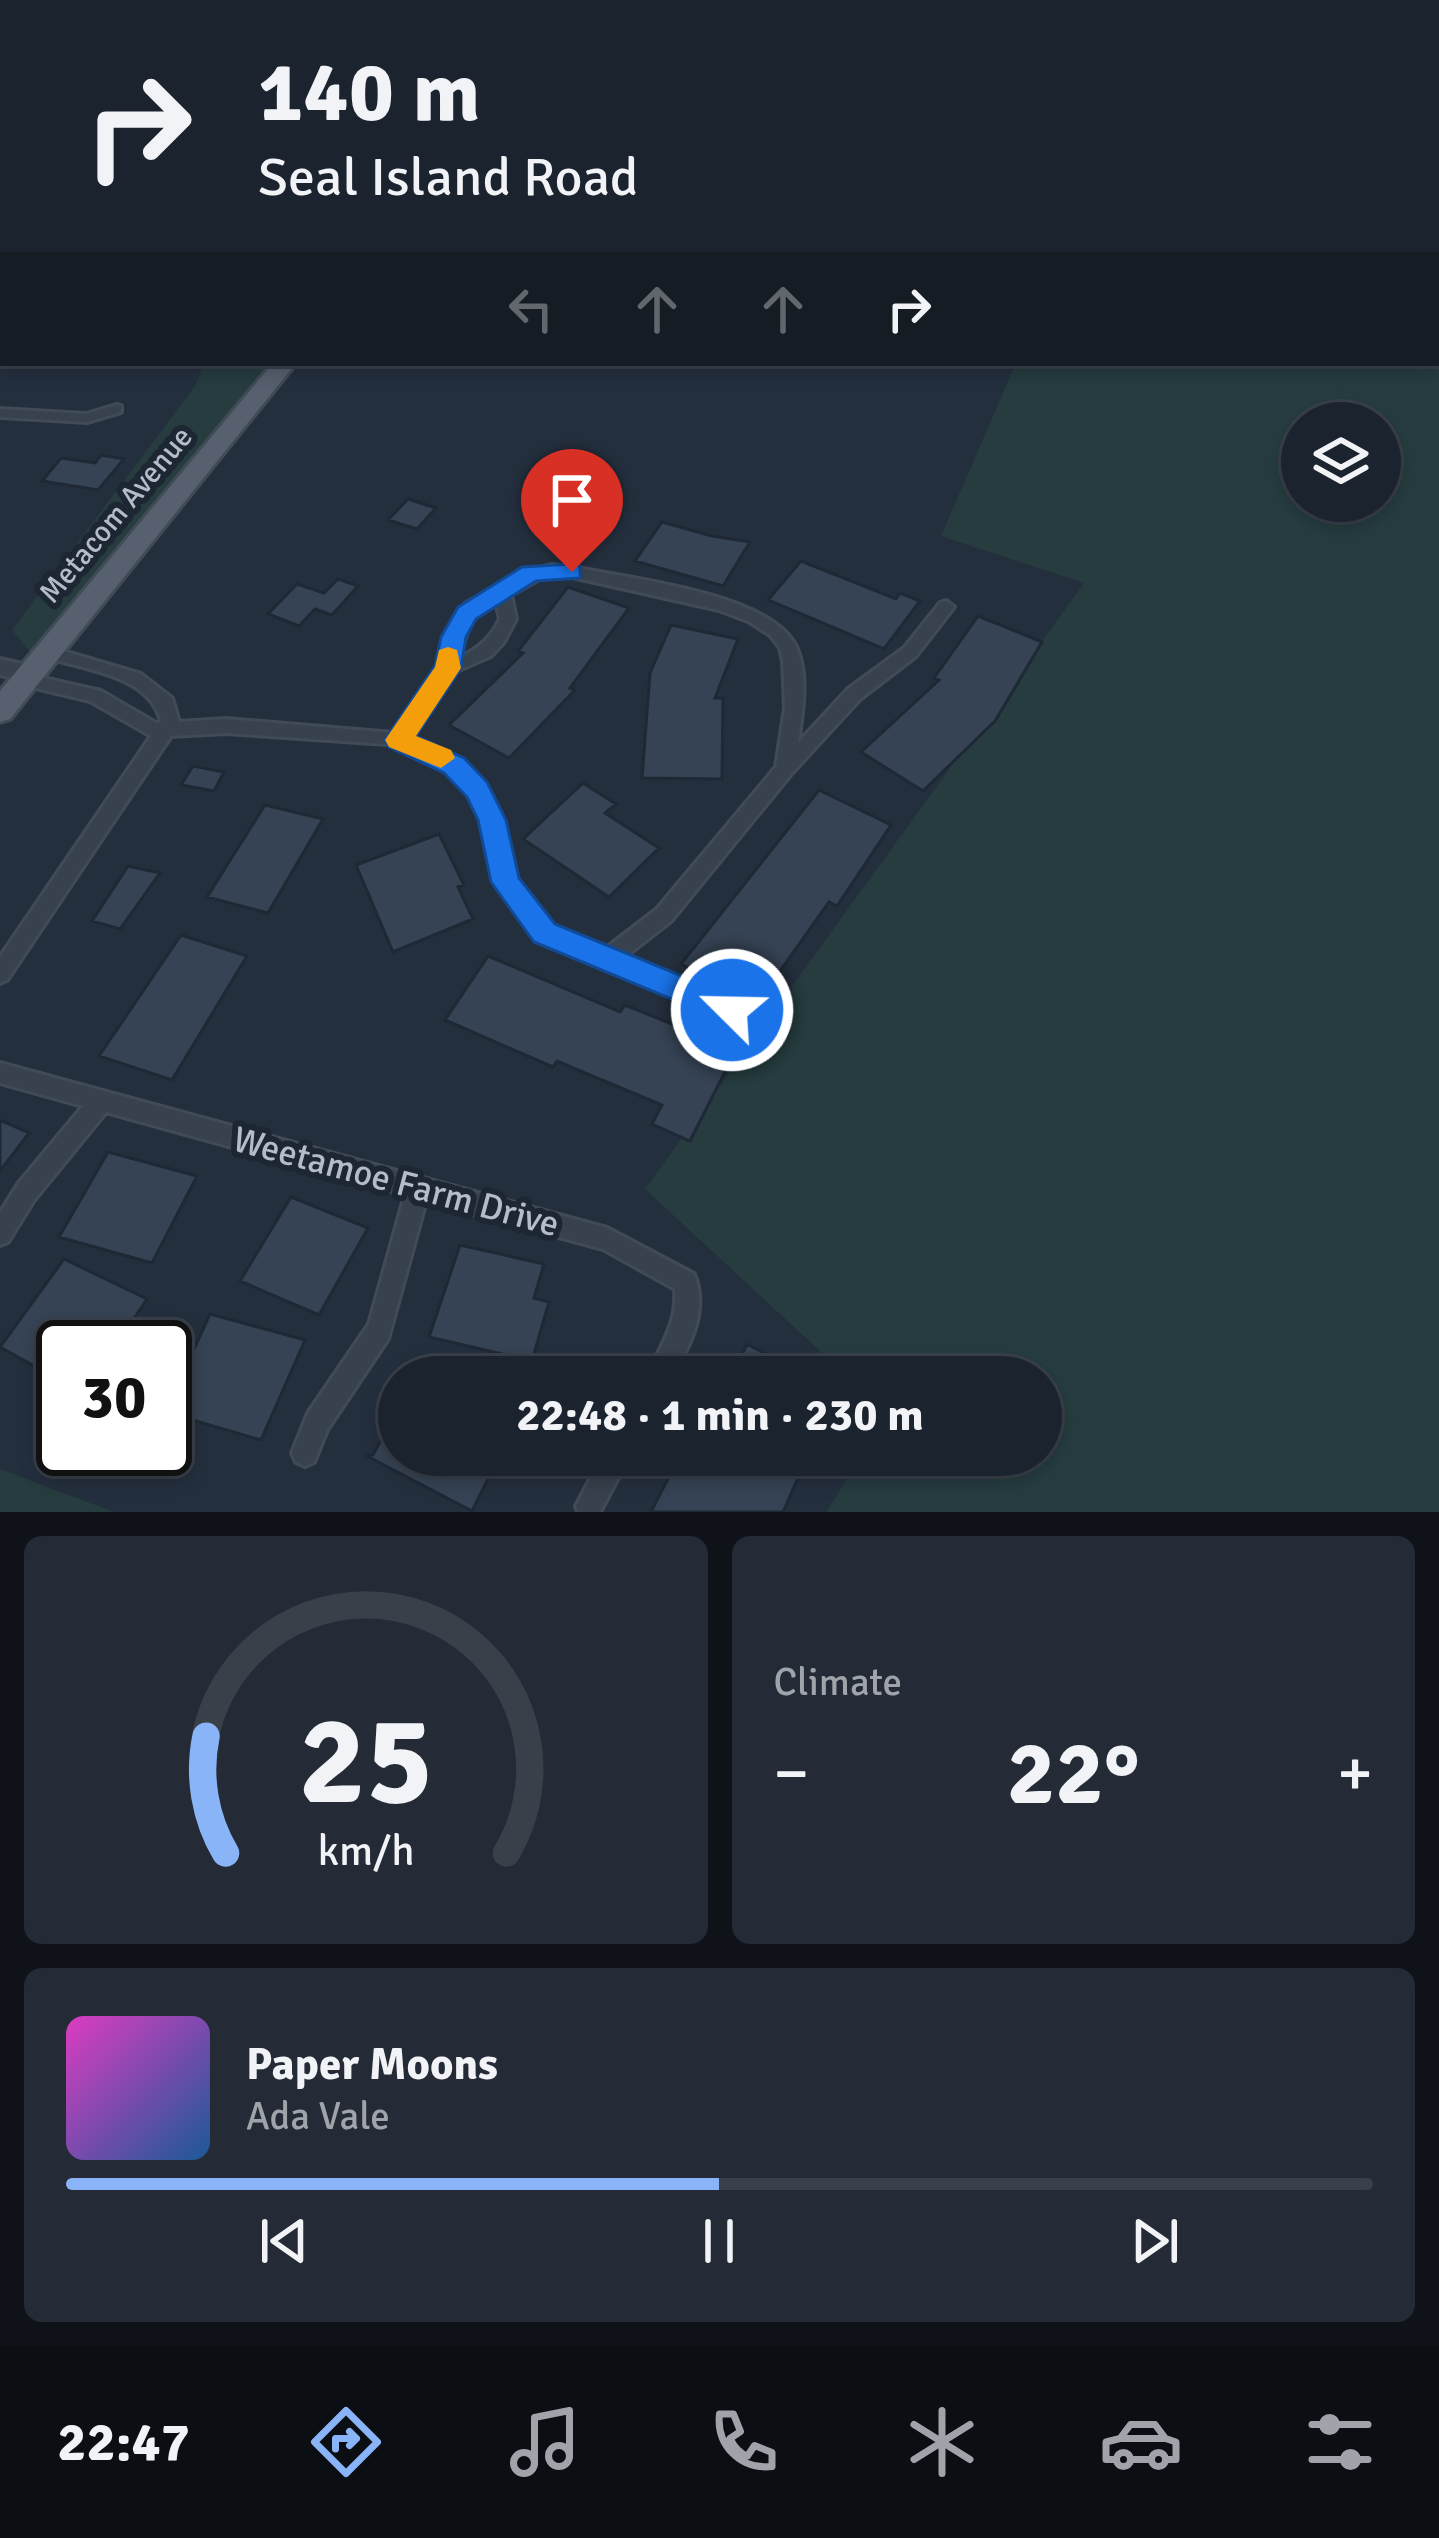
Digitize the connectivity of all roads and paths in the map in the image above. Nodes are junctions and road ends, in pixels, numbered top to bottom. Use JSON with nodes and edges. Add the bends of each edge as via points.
{"nodes":[{"id":1,"x":283,"y":366,"type":"edge"},
{"id":2,"x":116,"y":409,"type":"dead end"},
{"id":3,"x":0,"y":413,"type":"edge"},
{"id":4,"x":502,"y":593,"type":"junction"},
{"id":5,"x":946,"y":607,"type":"dead end"},
{"id":6,"x":0,"y":667,"type":"edge"},
{"id":7,"x":33,"y":668,"type":"junction"},
{"id":8,"x":448,"y":668,"type":"junction"},
{"id":9,"x":124,"y":673,"type":"junction"},
{"id":10,"x":103,"y":700,"type":"junction"},
{"id":11,"x":0,"y":711,"type":"edge"},
{"id":12,"x":168,"y":731,"type":"junction"},
{"id":13,"x":399,"y":740,"type":"junction"},
{"id":14,"x":785,"y":769,"type":"junction"},
{"id":15,"x":608,"y":958,"type":"junction"},
{"id":16,"x":0,"y":974,"type":"edge"},
{"id":17,"x":732,"y":1010,"type":"dead end"},
{"id":18,"x":0,"y":1073,"type":"edge"},
{"id":19,"x":101,"y":1101,"type":"junction"},
{"id":20,"x":418,"y":1190,"type":"junction"},
{"id":21,"x":0,"y":1234,"type":"edge"},
{"id":22,"x":670,"y":1356,"type":"edge"},
{"id":23,"x":305,"y":1454,"type":"dead end"},
{"id":24,"x":606,"y":1476,"type":"edge"},
{"id":25,"x":590,"y":1506,"type":"dead end"}],
"edges":[{"from":1,"to":7,"type":"main road","name":"Metacom Avenue"},
{"from":2,"to":3,"type":"street","via":[[87,418]]},
{"from":4,"to":8,"type":"street","via":[[466,613]]},
{"from":4,"to":8,"type":"street","via":[[509,609],[502,634],[477,659]]},
{"from":4,"to":14,"type":"street","via":[[531,573],[556,570],[767,622],[790,650]]},
{"from":5,"to":14,"type":"street","via":[[910,652],[854,694]]},
{"from":6,"to":7,"type":"street"},
{"from":7,"to":9,"type":"street"},
{"from":7,"to":10,"type":"street"},
{"from":7,"to":11,"type":"main road","name":"Metacom Avenue"},
{"from":8,"to":13,"type":"street"},
{"from":9,"to":10,"type":"street"},
{"from":9,"to":12,"type":"street","via":[[166,703]]},
{"from":10,"to":12,"type":"street","via":[[144,728]]},
{"from":12,"to":13,"type":"street","via":[[226,726]]},
{"from":12,"to":16,"type":"street"},
{"from":13,"to":15,"type":"street","via":[[454,766],[477,790],[506,882],[534,923]]},
{"from":14,"to":15,"type":"street","via":[[664,915]]},
{"from":15,"to":17,"type":"street"},
{"from":18,"to":19,"type":"street","name":"Weetamoe Farm Drive"},
{"from":19,"to":20,"type":"street","name":"Weetamoe Farm Drive"},
{"from":19,"to":21,"type":"street"},
{"from":20,"to":22,"type":"street","name":"Weetamoe Farm Drive","via":[[607,1239],[686,1282],[687,1324]]},
{"from":20,"to":23,"type":"street","via":[[379,1330],[317,1421]]},
{"from":24,"to":25,"type":"street"}]}
